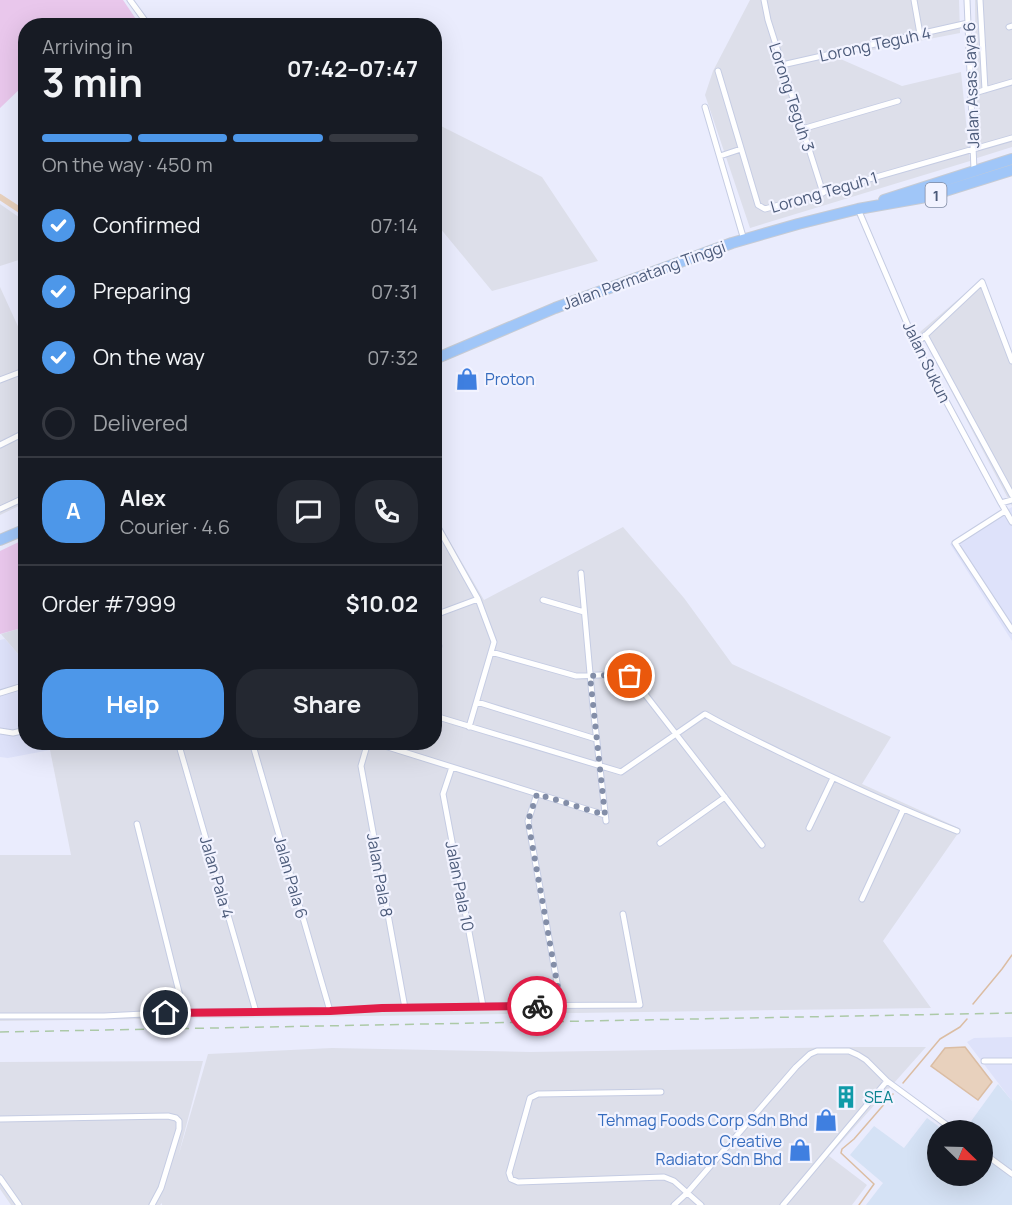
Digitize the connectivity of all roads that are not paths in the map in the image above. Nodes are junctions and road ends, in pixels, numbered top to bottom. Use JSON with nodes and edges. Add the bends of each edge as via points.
{"nodes":[{"id":1,"x":130,"y":0,"type":"edge"},
{"id":2,"x":764,"y":0,"type":"edge"},
{"id":3,"x":914,"y":0,"type":"edge"},
{"id":4,"x":967,"y":0,"type":"edge"},
{"id":5,"x":980,"y":0,"type":"edge"},
{"id":6,"x":143,"y":18,"type":"edge"},
{"id":7,"x":968,"y":24,"type":"junction"},
{"id":8,"x":920,"y":34,"type":"junction"},
{"id":9,"x":782,"y":65,"type":"junction"},
{"id":10,"x":717,"y":71,"type":"dead end"},
{"id":11,"x":1012,"y":82,"type":"edge"},
{"id":12,"x":985,"y":90,"type":"junction"},
{"id":13,"x":971,"y":94,"type":"junction"},
{"id":14,"x":898,"y":101,"type":"dead end"},
{"id":15,"x":705,"y":107,"type":"dead end"},
{"id":16,"x":802,"y":129,"type":"junction"},
{"id":17,"x":1012,"y":138,"type":"edge"},
{"id":18,"x":741,"y":149,"type":"junction"},
{"id":19,"x":973,"y":150,"type":"junction"},
{"id":20,"x":720,"y":156,"type":"junction"},
{"id":21,"x":1012,"y":159,"type":"edge"},
{"id":22,"x":974,"y":170,"type":"junction"},
{"id":23,"x":1012,"y":170,"type":"edge"},
{"id":24,"x":959,"y":188,"type":"junction"},
{"id":25,"x":823,"y":193,"type":"junction"},
{"id":26,"x":858,"y":209,"type":"junction"},
{"id":27,"x":744,"y":240,"type":"junction"},
{"id":28,"x":925,"y":335,"type":"junction"},
{"id":29,"x":916,"y":344,"type":"junction"},
{"id":30,"x":442,"y":356,"type":"edge"},
{"id":31,"x":1012,"y":361,"type":"edge"},
{"id":32,"x":18,"y":373,"type":"edge"},
{"id":33,"x":0,"y":380,"type":"edge"},
{"id":34,"x":18,"y":436,"type":"edge"},
{"id":35,"x":0,"y":445,"type":"edge"},
{"id":36,"x":1012,"y":495,"type":"edge"},
{"id":37,"x":1012,"y":500,"type":"edge"},
{"id":38,"x":18,"y":501,"type":"edge"},
{"id":39,"x":1000,"y":503,"type":"junction"},
{"id":40,"x":0,"y":509,"type":"edge"},
{"id":41,"x":1005,"y":511,"type":"junction"},
{"id":42,"x":1012,"y":522,"type":"edge"},
{"id":43,"x":18,"y":532,"type":"edge"},
{"id":44,"x":442,"y":535,"type":"edge"},
{"id":45,"x":0,"y":540,"type":"edge"},
{"id":46,"x":581,"y":573,"type":"dead end"},
{"id":47,"x":478,"y":599,"type":"junction"},
{"id":48,"x":543,"y":600,"type":"dead end"},
{"id":49,"x":442,"y":612,"type":"edge"},
{"id":50,"x":584,"y":612,"type":"junction"},
{"id":51,"x":1012,"y":630,"type":"edge"},
{"id":52,"x":491,"y":652,"type":"junction"},
{"id":53,"x":590,"y":676,"type":"junction"},
{"id":54,"x":18,"y":687,"type":"edge"},
{"id":55,"x":0,"y":693,"type":"edge"},
{"id":56,"x":477,"y":702,"type":"junction"},
{"id":57,"x":442,"y":718,"type":"edge"},
{"id":58,"x":469,"y":727,"type":"junction"},
{"id":59,"x":0,"y":731,"type":"edge"},
{"id":60,"x":18,"y":732,"type":"edge"},
{"id":61,"x":676,"y":735,"type":"junction"},
{"id":62,"x":596,"y":739,"type":"junction"},
{"id":63,"x":180,"y":750,"type":"edge"},
{"id":64,"x":254,"y":750,"type":"edge"},
{"id":65,"x":367,"y":750,"type":"edge"},
{"id":66,"x":396,"y":750,"type":"edge"},
{"id":67,"x":452,"y":767,"type":"junction"},
{"id":68,"x":600,"y":767,"type":"junction"},
{"id":69,"x":833,"y":778,"type":"junction"},
{"id":70,"x":537,"y":794,"type":"junction"},
{"id":71,"x":724,"y":797,"type":"junction"},
{"id":72,"x":903,"y":810,"type":"junction"},
{"id":73,"x":137,"y":824,"type":"dead end"},
{"id":74,"x":810,"y":828,"type":"dead end"},
{"id":75,"x":957,"y":831,"type":"dead end"},
{"id":76,"x":660,"y":843,"type":"dead end"},
{"id":77,"x":762,"y":845,"type":"dead end"},
{"id":78,"x":862,"y":900,"type":"dead end"},
{"id":79,"x":623,"y":914,"type":"dead end"},
{"id":80,"x":561,"y":1005,"type":"junction"},
{"id":81,"x":483,"y":1006,"type":"junction"},
{"id":82,"x":405,"y":1008,"type":"junction"},
{"id":83,"x":330,"y":1011,"type":"junction"},
{"id":84,"x":184,"y":1012,"type":"junction"},
{"id":85,"x":256,"y":1012,"type":"junction"},
{"id":86,"x":0,"y":1016,"type":"edge"},
{"id":87,"x":984,"y":1061,"type":"dead end"},
{"id":88,"x":1012,"y":1062,"type":"edge"},
{"id":89,"x":887,"y":1081,"type":"junction"},
{"id":90,"x":661,"y":1092,"type":"dead end"},
{"id":91,"x":0,"y":1119,"type":"edge"},
{"id":92,"x":939,"y":1120,"type":"edge"},
{"id":93,"x":993,"y":1160,"type":"edge"},
{"id":94,"x":1012,"y":1174,"type":"edge"},
{"id":95,"x":0,"y":1178,"type":"edge"},
{"id":96,"x":687,"y":1193,"type":"junction"},
{"id":97,"x":19,"y":1205,"type":"edge"},
{"id":98,"x":152,"y":1205,"type":"edge"},
{"id":99,"x":674,"y":1205,"type":"edge"},
{"id":100,"x":701,"y":1205,"type":"edge"},
{"id":101,"x":783,"y":1205,"type":"edge"}],
"edges":[{"from":1,"to":6,"type":"street"},
{"from":2,"to":9,"type":"street","name":"Lorong Teguh 3"},
{"from":3,"to":8,"type":"street"},
{"from":4,"to":7,"type":"street","name":"Jalan Asas Jaya 6"},
{"from":5,"to":12,"type":"street"},
{"from":7,"to":8,"type":"street","name":"Lorong Teguh 4"},
{"from":7,"to":13,"type":"street","name":"Jalan Asas Jaya 6"},
{"from":8,"to":9,"type":"street","name":"Lorong Teguh 4"},
{"from":9,"to":16,"type":"street","name":"Lorong Teguh 3"},
{"from":10,"to":18,"type":"street","name":"Lorong Teguh 1"},
{"from":11,"to":12,"type":"street"},
{"from":12,"to":13,"type":"street"},
{"from":13,"to":19,"type":"street","name":"Jalan Asas Jaya 6"},
{"from":14,"to":16,"type":"street"},
{"from":15,"to":20,"type":"street"},
{"from":16,"to":25,"type":"street","name":"Lorong Teguh 3"},
{"from":17,"to":19,"type":"street","name":"Lorong Teguh 1"},
{"from":18,"to":20,"type":"street"},
{"from":18,"to":25,"type":"street","name":"Lorong Teguh 1","via":[[761,208]]},
{"from":19,"to":22,"type":"street","name":"Jalan Asas Jaya 6"},
{"from":19,"to":25,"type":"street","name":"Lorong Teguh 1"},
{"from":20,"to":27,"type":"street"},
{"from":21,"to":22,"type":"highway","name":"Jalan Permatang Tinggi","number":"1"},
{"from":22,"to":24,"type":"highway","via":[[973,176]]},
{"from":22,"to":26,"type":"highway","name":"Jalan Permatang Tinggi","number":"1"},
{"from":23,"to":24,"type":"highway","name":"Jalan Permatang Tinggi","number":"1"},
{"from":24,"to":26,"type":"highway","name":"Jalan Permatang Tinggi","number":"1","via":[[926,198]]},
{"from":26,"to":27,"type":"highway","name":"Jalan Permatang Tinggi","number":"1"},
{"from":26,"to":29,"type":"street","name":"Jalan Sukun"},
{"from":27,"to":30,"type":"highway","name":"Jalan Permatang Tinggi","number":"1","via":[[555,308]]},
{"from":28,"to":29,"type":"street"},
{"from":28,"to":31,"type":"street","via":[[982,282]]},
{"from":28,"to":36,"type":"street"},
{"from":29,"to":39,"type":"street","name":"Jalan Sukun"},
{"from":32,"to":33,"type":"street"},
{"from":34,"to":35,"type":"street"},
{"from":37,"to":39,"type":"street"},
{"from":38,"to":40,"type":"street"},
{"from":39,"to":41,"type":"street","name":"Jalan Sukun"},
{"from":41,"to":42,"type":"street","name":"Jalan Sukun"},
{"from":41,"to":51,"type":"street","via":[[955,543]]},
{"from":43,"to":45,"type":"highway"},
{"from":44,"to":47,"type":"street"},
{"from":46,"to":50,"type":"street"},
{"from":47,"to":49,"type":"street"},
{"from":47,"to":52,"type":"street","via":[[494,642]]},
{"from":48,"to":50,"type":"street"},
{"from":50,"to":53,"type":"street"},
{"from":52,"to":53,"type":"street","via":[[576,676]]},
{"from":52,"to":56,"type":"street"},
{"from":53,"to":61,"type":"street","via":[[630,676]]},
{"from":53,"to":62,"type":"street"},
{"from":54,"to":55,"type":"street"},
{"from":56,"to":58,"type":"street"},
{"from":56,"to":62,"type":"street"},
{"from":57,"to":58,"type":"street"},
{"from":58,"to":68,"type":"street"},
{"from":59,"to":60,"type":"street"},
{"from":61,"to":68,"type":"street","via":[[621,772]]},
{"from":61,"to":69,"type":"street","via":[[705,714]]},
{"from":61,"to":71,"type":"street"},
{"from":62,"to":68,"type":"street"},
{"from":63,"to":85,"type":"street","name":"Jalan Pala 4"},
{"from":64,"to":83,"type":"street","name":"Jalan Pala 6"},
{"from":65,"to":82,"type":"street","name":"Jalan Pala 8","via":[[361,766]]},
{"from":66,"to":67,"type":"street"},
{"from":67,"to":70,"type":"street"},
{"from":67,"to":81,"type":"street","name":"Jalan Pala 10","via":[[443,794]]},
{"from":68,"to":70,"type":"street","via":[[606,818]]},
{"from":69,"to":72,"type":"street"},
{"from":69,"to":74,"type":"street"},
{"from":70,"to":80,"type":"street","via":[[528,821]]},
{"from":71,"to":76,"type":"street"},
{"from":71,"to":77,"type":"street"},
{"from":72,"to":75,"type":"street"},
{"from":72,"to":78,"type":"street"},
{"from":73,"to":84,"type":"street"},
{"from":79,"to":80,"type":"street","via":[[639,1005]]},
{"from":80,"to":81,"type":"street"},
{"from":81,"to":82,"type":"street"},
{"from":82,"to":83,"type":"street"},
{"from":83,"to":85,"type":"street"},
{"from":84,"to":85,"type":"street"},
{"from":84,"to":86,"type":"street"},
{"from":87,"to":88,"type":"street"},
{"from":89,"to":92,"type":"street"},
{"from":89,"to":96,"type":"street","via":[[866,1060],[849,1051],[810,1054]]},
{"from":89,"to":101,"type":"street"},
{"from":90,"to":96,"type":"street","via":[[538,1094],[530,1098],[509,1173],[518,1182],[664,1177]]},
{"from":91,"to":98,"type":"street","via":[[176,1118],[179,1129]]},
{"from":93,"to":94,"type":"street"},
{"from":95,"to":97,"type":"street"},
{"from":96,"to":99,"type":"street"},
{"from":96,"to":100,"type":"street"}]}
